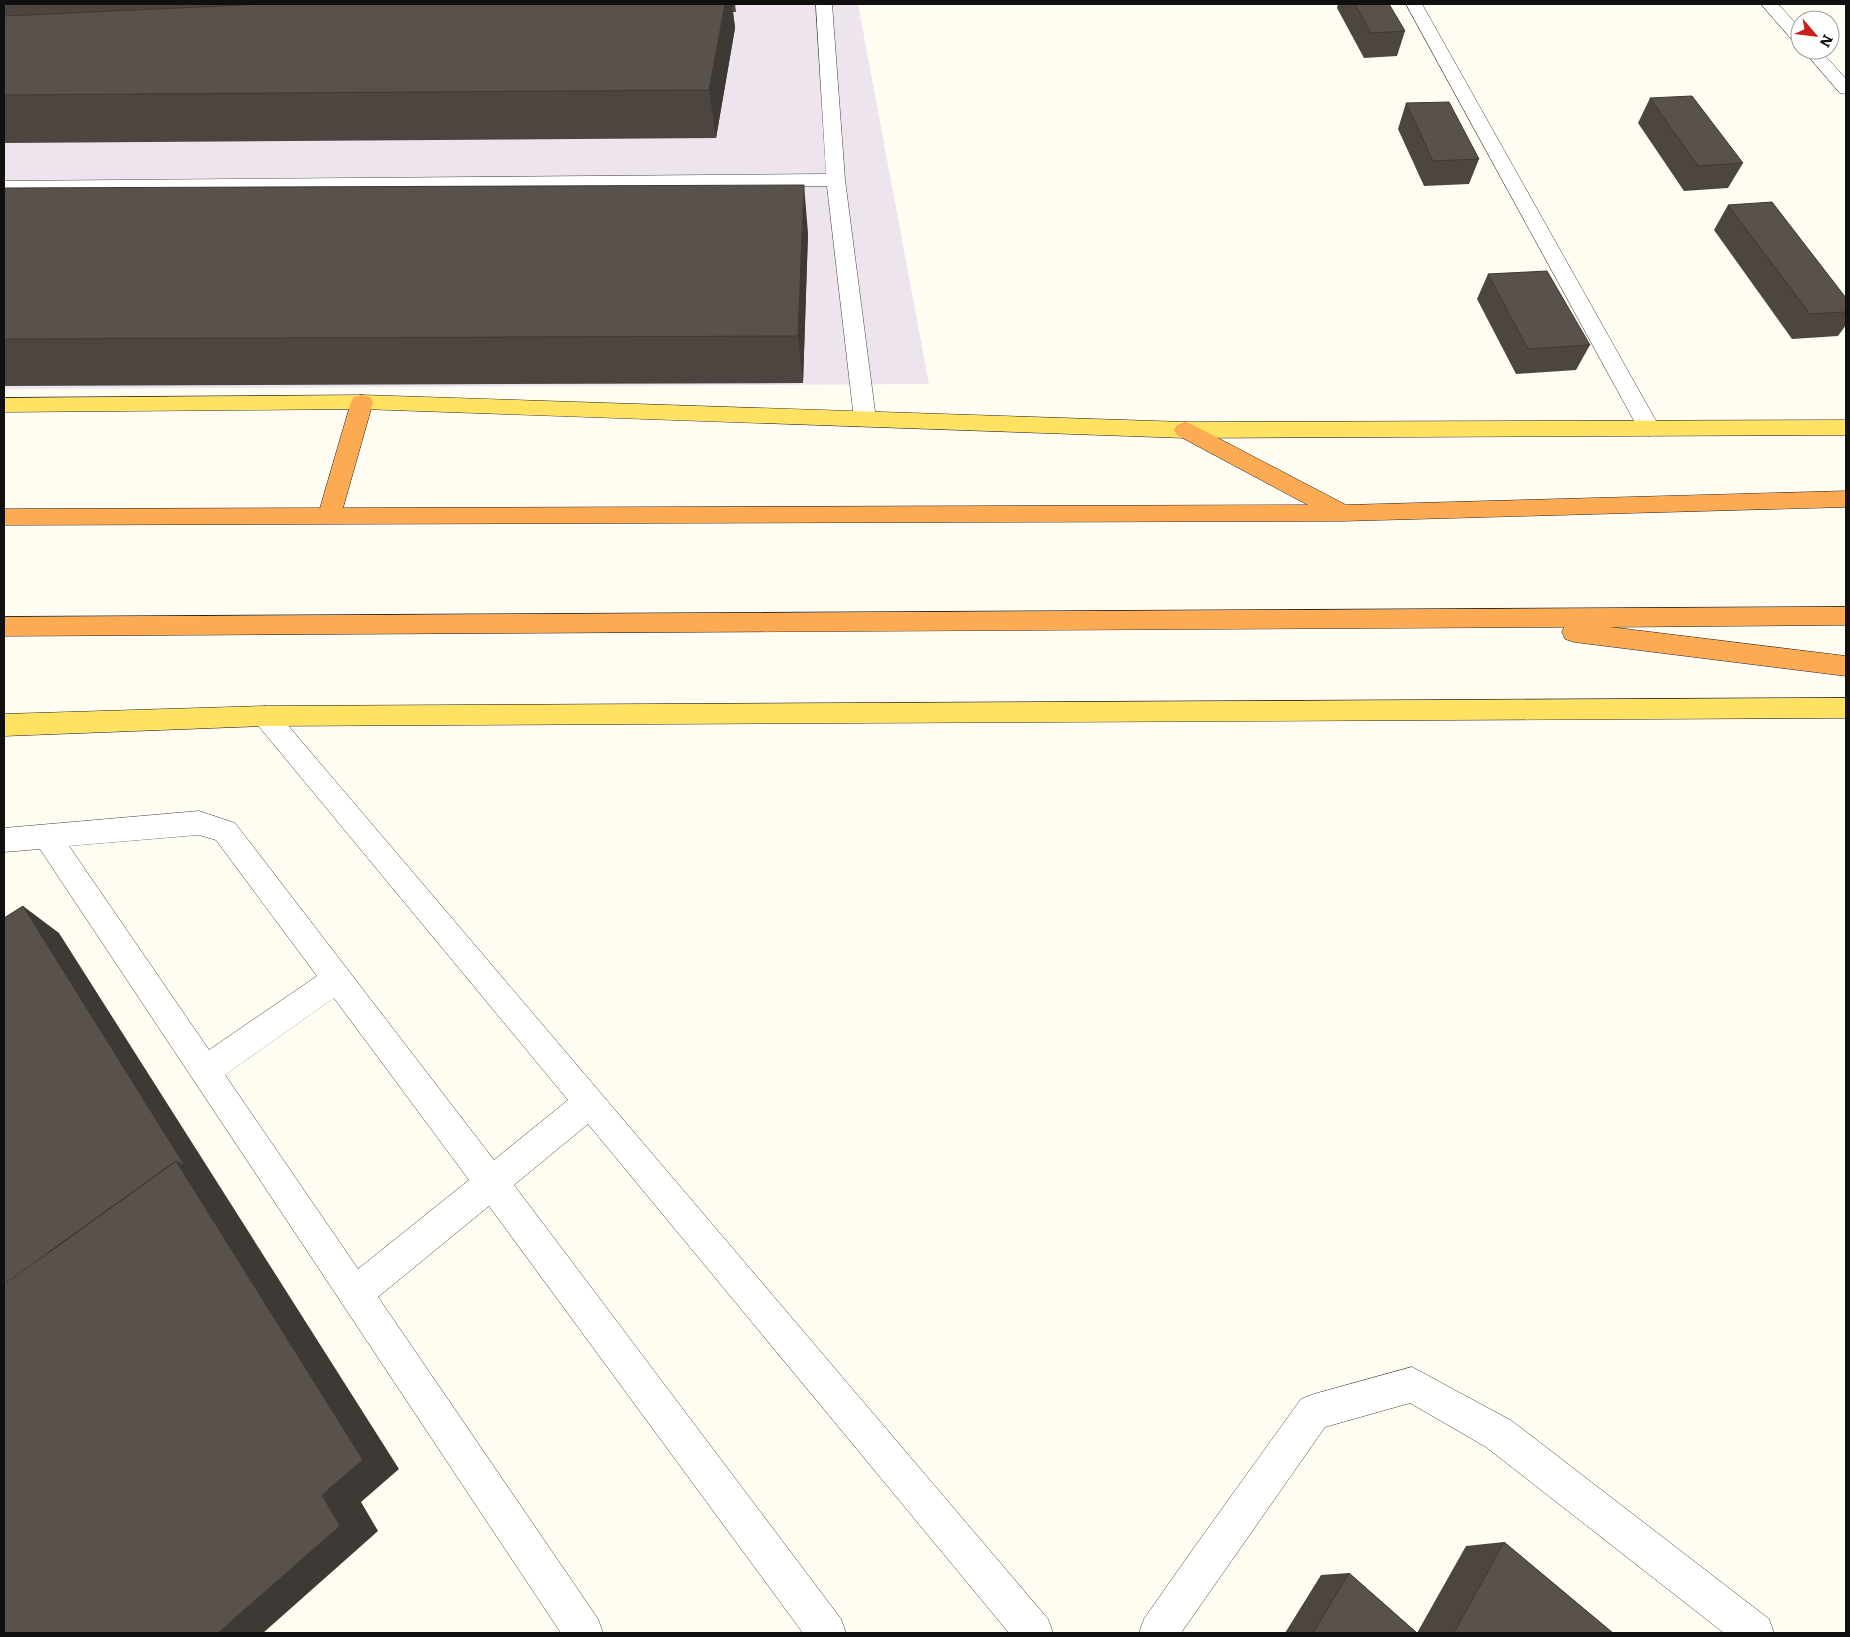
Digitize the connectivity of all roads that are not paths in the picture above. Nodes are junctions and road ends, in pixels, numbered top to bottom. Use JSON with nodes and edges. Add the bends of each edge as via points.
{"nodes":[{"id":1,"x":824,"y":4,"type":"edge"},
{"id":2,"x":1414,"y":4,"type":"edge"},
{"id":3,"x":1769,"y":4,"type":"edge"},
{"id":4,"x":1790,"y":27,"type":"edge"},
{"id":5,"x":1820,"y":60,"type":"edge"},
{"id":6,"x":1846,"y":89,"type":"edge"},
{"id":7,"x":836,"y":180,"type":"junction"},
{"id":8,"x":4,"y":187,"type":"edge"},
{"id":9,"x":362,"y":402,"type":"junction"},
{"id":10,"x":4,"y":404,"type":"edge"},
{"id":11,"x":864,"y":419,"type":"junction"},
{"id":12,"x":1649,"y":428,"type":"junction"},
{"id":13,"x":1846,"y":428,"type":"edge"},
{"id":14,"x":1185,"y":430,"type":"junction"},
{"id":15,"x":1846,"y":499,"type":"edge"},
{"id":16,"x":1343,"y":512,"type":"junction"},
{"id":17,"x":4,"y":517,"type":"edge"},
{"id":18,"x":329,"y":517,"type":"junction"},
{"id":19,"x":1846,"y":616,"type":"edge"},
{"id":20,"x":1466,"y":618,"type":"junction"},
{"id":21,"x":4,"y":627,"type":"edge"},
{"id":22,"x":1846,"y":666,"type":"edge"},
{"id":23,"x":1846,"y":708,"type":"edge"},
{"id":24,"x":264,"y":716,"type":"junction"},
{"id":25,"x":4,"y":725,"type":"edge"},
{"id":26,"x":46,"y":835,"type":"junction"},
{"id":27,"x":4,"y":840,"type":"edge"},
{"id":28,"x":337,"y":979,"type":"junction"},
{"id":29,"x":204,"y":1071,"type":"junction"},
{"id":30,"x":589,"y":1103,"type":"junction"},
{"id":31,"x":492,"y":1183,"type":"junction"},
{"id":32,"x":355,"y":1294,"type":"junction"},
{"id":33,"x":584,"y":1633,"type":"edge"},
{"id":34,"x":827,"y":1633,"type":"edge"},
{"id":35,"x":1034,"y":1633,"type":"edge"},
{"id":36,"x":1158,"y":1633,"type":"edge"},
{"id":37,"x":1755,"y":1633,"type":"edge"}],
"edges":[{"from":1,"to":7,"type":"street"},
{"from":2,"to":12,"type":"street"},
{"from":3,"to":4,"type":"street"},
{"from":5,"to":6,"type":"street"},
{"from":7,"to":8,"type":"street"},
{"from":7,"to":11,"type":"street"},
{"from":9,"to":10,"type":"main road"},
{"from":9,"to":11,"type":"main road"},
{"from":9,"to":18,"type":"highway"},
{"from":11,"to":14,"type":"main road"},
{"from":12,"to":13,"type":"main road"},
{"from":12,"to":14,"type":"main road"},
{"from":14,"to":16,"type":"highway"},
{"from":15,"to":16,"type":"highway"},
{"from":16,"to":18,"type":"highway"},
{"from":17,"to":18,"type":"highway"},
{"from":19,"to":20,"type":"highway"},
{"from":20,"to":21,"type":"highway"},
{"from":20,"to":22,"type":"highway"},
{"from":23,"to":24,"type":"main road"},
{"from":24,"to":25,"type":"main road"},
{"from":24,"to":30,"type":"street"},
{"from":26,"to":27,"type":"street"},
{"from":26,"to":28,"type":"street","via":[[199,823],[225,831]]},
{"from":26,"to":29,"type":"street"},
{"from":28,"to":29,"type":"street"},
{"from":28,"to":31,"type":"street"},
{"from":29,"to":32,"type":"street"},
{"from":30,"to":31,"type":"street"},
{"from":30,"to":35,"type":"street"},
{"from":31,"to":32,"type":"street"},
{"from":31,"to":34,"type":"street"},
{"from":32,"to":33,"type":"street"},
{"from":36,"to":37,"type":"street","via":[[1314,1412],[1412,1385],[1499,1434]]}]}
